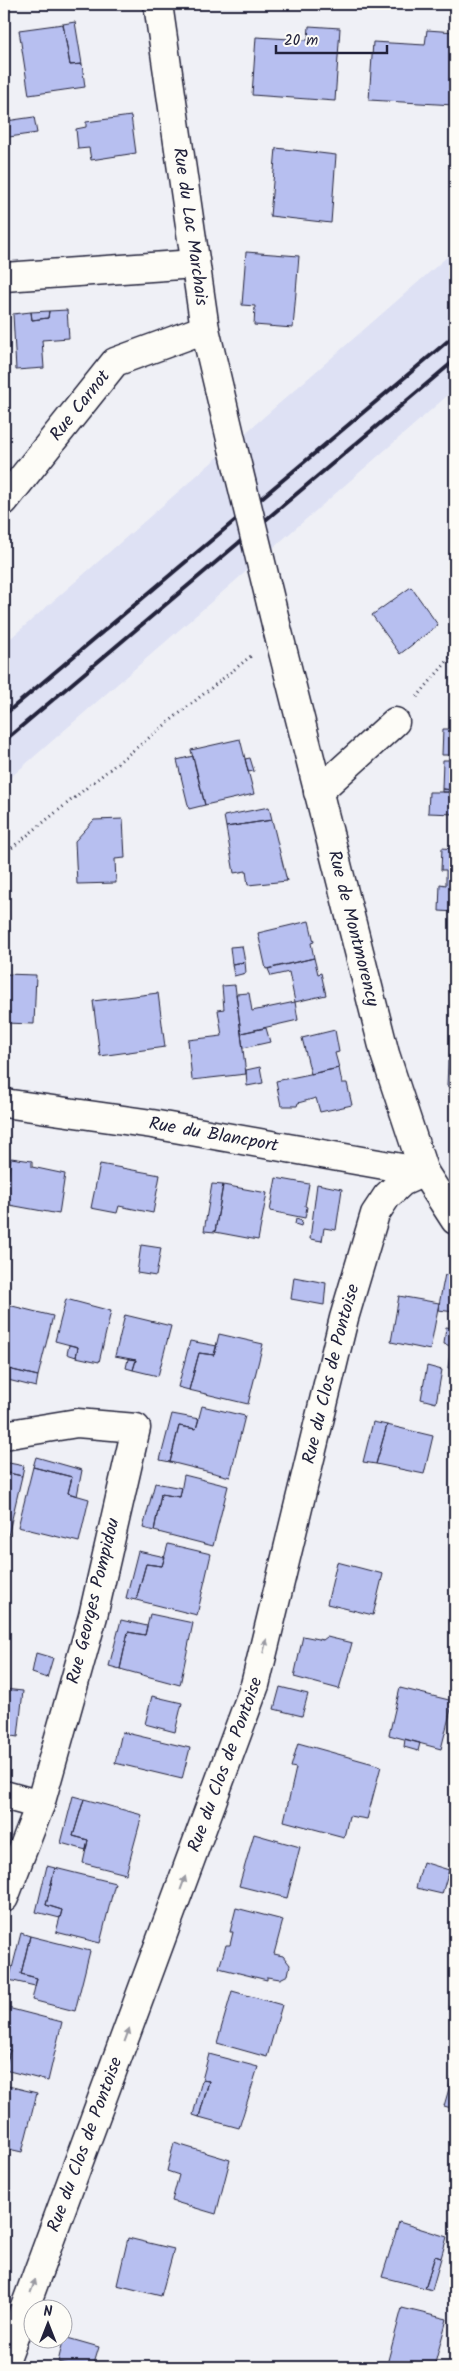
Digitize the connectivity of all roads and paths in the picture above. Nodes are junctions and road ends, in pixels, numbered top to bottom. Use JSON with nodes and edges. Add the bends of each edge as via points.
{"nodes":[{"id":1,"x":158,"y":4,"type":"edge"},
{"id":2,"x":196,"y":264,"type":"junction"},
{"id":3,"x":4,"y":277,"type":"edge"},
{"id":4,"x":205,"y":329,"type":"junction"},
{"id":5,"x":4,"y":501,"type":"edge"},
{"id":6,"x":278,"y":631,"type":"junction"},
{"id":7,"x":455,"y":652,"type":"edge"},
{"id":8,"x":395,"y":722,"type":"joint"},
{"id":9,"x":318,"y":792,"type":"junction"},
{"id":10,"x":4,"y":854,"type":"edge"},
{"id":11,"x":4,"y":1103,"type":"edge"},
{"id":12,"x":424,"y":1172,"type":"junction"},
{"id":13,"x":455,"y":1220,"type":"edge"},
{"id":14,"x":4,"y":1435,"type":"edge"},
{"id":15,"x":4,"y":1795,"type":"edge"},
{"id":16,"x":40,"y":1804,"type":"junction"},
{"id":17,"x":4,"y":1898,"type":"edge"},
{"id":18,"x":4,"y":2364,"type":"edge"}],
"edges":[{"from":1,"to":2,"type":"street","name":"Rue du Lac Marchais"},
{"from":2,"to":3,"type":"street"},
{"from":2,"to":4,"type":"street","name":"Rue du Lac Marchais"},
{"from":4,"to":5,"type":"street","name":"Rue Carnot","via":[[114,362]]},
{"from":4,"to":6,"type":"street","name":"Rue du Lac Marchais","bridge":true},
{"from":6,"to":9,"type":"street","name":"Rue de Montmorency"},
{"from":6,"to":10,"type":"path"},
{"from":7,"to":8,"type":"path"},
{"from":8,"to":9,"type":"street"},
{"from":9,"to":12,"type":"street","name":"Rue de Montmorency","via":[[386,1054]]},
{"from":11,"to":12,"type":"street","name":"Rue du Blancport","via":[[152,1124]]},
{"from":12,"to":13,"type":"street","name":"Rue de Montmorency"},
{"from":18,"to":12,"type":"street","name":"Rue du Clos de Pontoise","one_way":true,"via":[[255,1685],[344,1318],[375,1214],[402,1182]]},
{"from":14,"to":16,"type":"street","name":"Rue Georges Pompidou","via":[[77,1423],[136,1428],[92,1616]]},
{"from":15,"to":16,"type":"street"},
{"from":16,"to":17,"type":"street","name":"Rue Georges Pompidou"}]}
